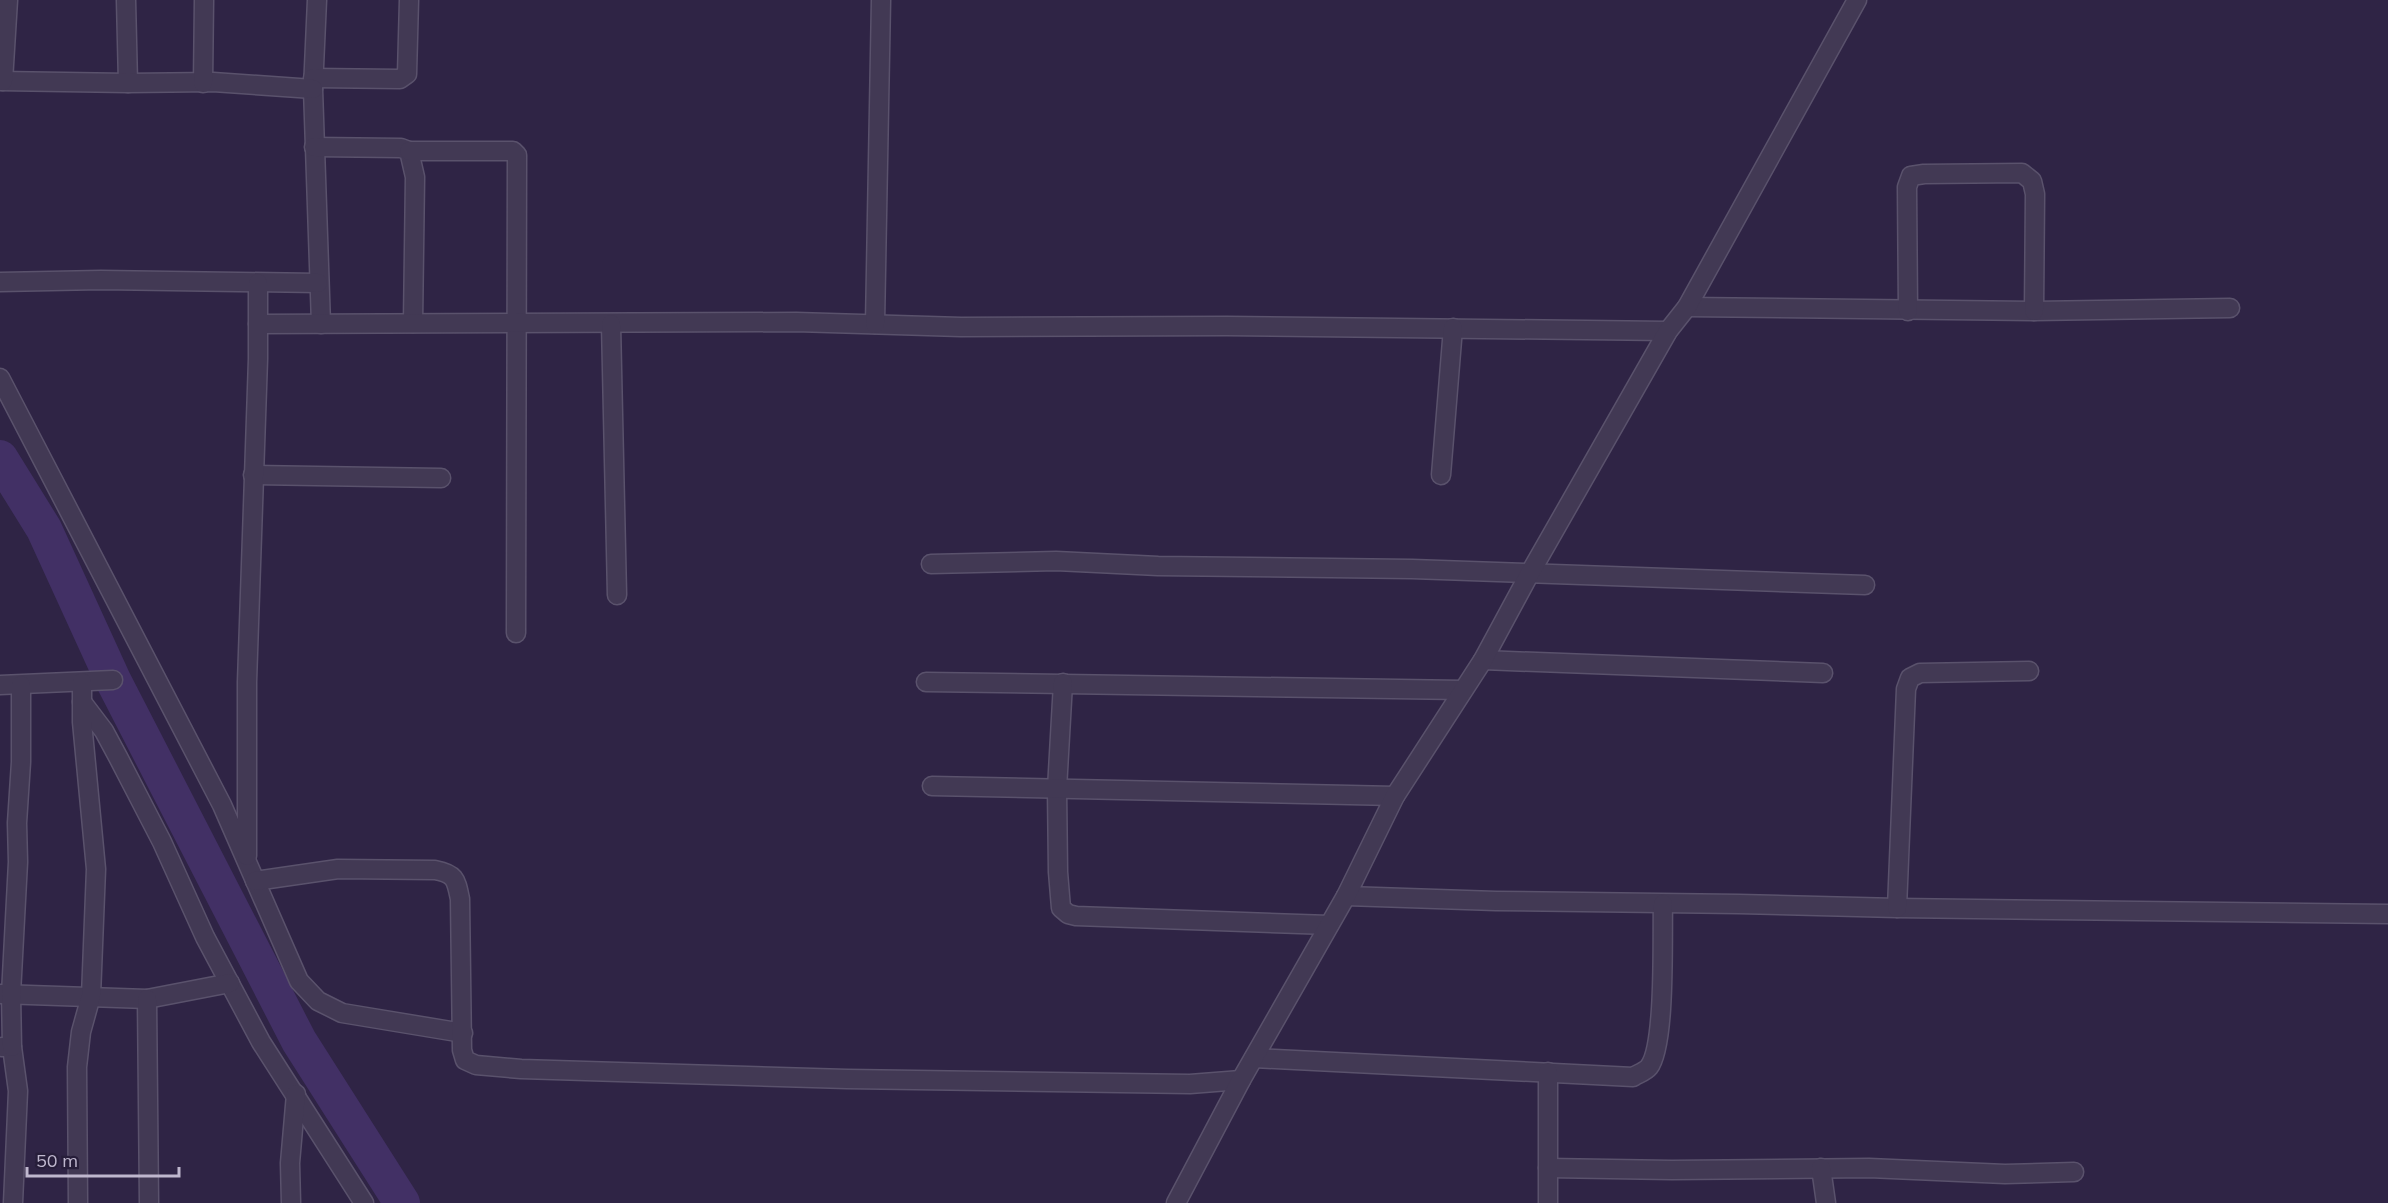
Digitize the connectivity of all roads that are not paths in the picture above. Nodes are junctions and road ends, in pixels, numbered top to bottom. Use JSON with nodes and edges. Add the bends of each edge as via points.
{"nodes":[{"id":1,"x":8,"y":0,"type":"edge"},
{"id":2,"x":126,"y":0,"type":"edge"},
{"id":3,"x":204,"y":0,"type":"edge"},
{"id":4,"x":317,"y":0,"type":"edge"},
{"id":5,"x":409,"y":0,"type":"edge"},
{"id":6,"x":881,"y":0,"type":"edge"},
{"id":7,"x":1857,"y":0,"type":"edge"},
{"id":8,"x":2,"y":81,"type":"edge"},
{"id":9,"x":128,"y":83,"type":"junction"},
{"id":10,"x":203,"y":83,"type":"junction"},
{"id":11,"x":313,"y":84,"type":"junction"},
{"id":12,"x":314,"y":147,"type":"junction"},
{"id":13,"x":409,"y":151,"type":"junction"},
{"id":14,"x":0,"y":282,"type":"edge"},
{"id":15,"x":258,"y":283,"type":"junction"},
{"id":16,"x":318,"y":283,"type":"junction"},
{"id":17,"x":1686,"y":307,"type":"junction"},
{"id":18,"x":2230,"y":308,"type":"dead end"},
{"id":19,"x":1908,"y":310,"type":"junction"},
{"id":20,"x":2034,"y":311,"type":"junction"},
{"id":21,"x":413,"y":323,"type":"junction"},
{"id":22,"x":517,"y":323,"type":"junction"},
{"id":23,"x":258,"y":324,"type":"junction"},
{"id":24,"x":321,"y":324,"type":"junction"},
{"id":25,"x":611,"y":324,"type":"junction"},
{"id":26,"x":875,"y":324,"type":"junction"},
{"id":27,"x":1453,"y":328,"type":"junction"},
{"id":28,"x":1668,"y":331,"type":"junction"},
{"id":29,"x":0,"y":378,"type":"edge"},
{"id":30,"x":253,"y":476,"type":"junction"},
{"id":31,"x":1441,"y":476,"type":"dead end"},
{"id":32,"x":441,"y":478,"type":"dead end"},
{"id":33,"x":931,"y":564,"type":"dead end"},
{"id":34,"x":1530,"y":573,"type":"junction"},
{"id":35,"x":1865,"y":585,"type":"dead end"},
{"id":36,"x":617,"y":595,"type":"dead end"},
{"id":37,"x":516,"y":633,"type":"dead end"},
{"id":38,"x":1483,"y":660,"type":"junction"},
{"id":39,"x":2029,"y":671,"type":"dead end"},
{"id":40,"x":1823,"y":673,"type":"dead end"},
{"id":41,"x":113,"y":680,"type":"dead end"},
{"id":42,"x":82,"y":682,"type":"junction"},
{"id":43,"x":926,"y":682,"type":"dead end"},
{"id":44,"x":1063,"y":683,"type":"junction"},
{"id":45,"x":0,"y":685,"type":"edge"},
{"id":46,"x":21,"y":685,"type":"junction"},
{"id":47,"x":1464,"y":690,"type":"junction"},
{"id":48,"x":82,"y":702,"type":"junction"},
{"id":49,"x":932,"y":786,"type":"dead end"},
{"id":50,"x":1057,"y":789,"type":"junction"},
{"id":51,"x":1395,"y":796,"type":"junction"},
{"id":52,"x":247,"y":863,"type":"junction"},
{"id":53,"x":255,"y":881,"type":"junction"},
{"id":54,"x":1346,"y":896,"type":"junction"},
{"id":55,"x":1663,"y":904,"type":"junction"},
{"id":56,"x":1897,"y":909,"type":"junction"},
{"id":57,"x":2388,"y":914,"type":"edge"},
{"id":58,"x":1329,"y":925,"type":"junction"},
{"id":59,"x":230,"y":983,"type":"junction"},
{"id":60,"x":6,"y":994,"type":"edge"},
{"id":61,"x":91,"y":996,"type":"junction"},
{"id":62,"x":147,"y":999,"type":"junction"},
{"id":63,"x":463,"y":1033,"type":"junction"},
{"id":64,"x":6,"y":1047,"type":"edge"},
{"id":65,"x":1254,"y":1058,"type":"junction"},
{"id":66,"x":1548,"y":1072,"type":"junction"},
{"id":67,"x":1241,"y":1080,"type":"junction"},
{"id":68,"x":296,"y":1094,"type":"junction"},
{"id":69,"x":1548,"y":1168,"type":"junction"},
{"id":70,"x":1821,"y":1168,"type":"junction"},
{"id":71,"x":2074,"y":1172,"type":"dead end"},
{"id":72,"x":13,"y":1203,"type":"edge"},
{"id":73,"x":78,"y":1203,"type":"edge"},
{"id":74,"x":149,"y":1203,"type":"edge"},
{"id":75,"x":291,"y":1203,"type":"edge"},
{"id":76,"x":364,"y":1203,"type":"edge"},
{"id":77,"x":1176,"y":1203,"type":"edge"},
{"id":78,"x":1548,"y":1203,"type":"edge"},
{"id":79,"x":1826,"y":1203,"type":"edge"}],
"edges":[{"from":1,"to":8,"type":"street"},
{"from":2,"to":9,"type":"street"},
{"from":3,"to":10,"type":"street"},
{"from":4,"to":11,"type":"street"},
{"from":5,"to":11,"type":"street","via":[[407,74],[400,79]]},
{"from":6,"to":26,"type":"street"},
{"from":7,"to":17,"type":"street"},
{"from":8,"to":9,"type":"street"},
{"from":9,"to":10,"type":"street"},
{"from":10,"to":11,"type":"street"},
{"from":11,"to":12,"type":"street"},
{"from":12,"to":13,"type":"street"},
{"from":12,"to":16,"type":"street"},
{"from":13,"to":21,"type":"street","via":[[415,177]]},
{"from":13,"to":22,"type":"street","via":[[516,153]]},
{"from":14,"to":15,"type":"street"},
{"from":15,"to":16,"type":"street"},
{"from":15,"to":23,"type":"street"},
{"from":16,"to":24,"type":"street"},
{"from":17,"to":19,"type":"street"},
{"from":17,"to":28,"type":"street"},
{"from":18,"to":20,"type":"street"},
{"from":19,"to":20,"type":"street"},
{"from":19,"to":20,"type":"street","via":[[1907,187],[1911,177],[2022,173],[2032,181],[2035,194]]},
{"from":21,"to":22,"type":"street"},
{"from":21,"to":24,"type":"street"},
{"from":22,"to":25,"type":"street"},
{"from":22,"to":37,"type":"street"},
{"from":23,"to":24,"type":"street"},
{"from":23,"to":30,"type":"street"},
{"from":25,"to":26,"type":"street"},
{"from":25,"to":36,"type":"street"},
{"from":26,"to":27,"type":"street"},
{"from":27,"to":28,"type":"street"},
{"from":27,"to":31,"type":"street"},
{"from":28,"to":34,"type":"street"},
{"from":29,"to":52,"type":"street","via":[[222,805]]},
{"from":30,"to":32,"type":"street"},
{"from":30,"to":52,"type":"street"},
{"from":33,"to":34,"type":"street","via":[[1056,561]]},
{"from":34,"to":35,"type":"street"},
{"from":34,"to":38,"type":"street"},
{"from":38,"to":40,"type":"street"},
{"from":38,"to":47,"type":"street"},
{"from":39,"to":56,"type":"street","via":[[1920,673],[1910,678],[1906,689]]},
{"from":41,"to":42,"type":"street"},
{"from":42,"to":46,"type":"street"},
{"from":42,"to":48,"type":"street"},
{"from":43,"to":44,"type":"street"},
{"from":44,"to":47,"type":"street"},
{"from":44,"to":50,"type":"street"},
{"from":45,"to":46,"type":"street"},
{"from":46,"to":60,"type":"street","via":[[18,862]]},
{"from":47,"to":51,"type":"street"},
{"from":48,"to":59,"type":"street","via":[[118,757]]},
{"from":48,"to":61,"type":"street","via":[[96,868]]},
{"from":49,"to":50,"type":"street"},
{"from":50,"to":51,"type":"street"},
{"from":50,"to":58,"type":"street","via":[[1059,899],[1068,914]]},
{"from":51,"to":54,"type":"street"},
{"from":52,"to":53,"type":"street"},
{"from":53,"to":63,"type":"street","via":[[299,981],[318,1001],[342,1013]]},
{"from":53,"to":63,"type":"street","via":[[338,869],[446,872],[455,879],[460,899]]},
{"from":54,"to":55,"type":"street"},
{"from":54,"to":58,"type":"street"},
{"from":55,"to":56,"type":"street"},
{"from":55,"to":66,"type":"street","via":[[1660,1023],[1648,1069],[1633,1077]]},
{"from":56,"to":57,"type":"street"},
{"from":58,"to":65,"type":"street"},
{"from":59,"to":62,"type":"street"},
{"from":59,"to":68,"type":"street","via":[[261,1042]]},
{"from":60,"to":61,"type":"street"},
{"from":60,"to":64,"type":"street"},
{"from":61,"to":62,"type":"street"},
{"from":61,"to":73,"type":"street","via":[[76,1067]]},
{"from":62,"to":74,"type":"street"},
{"from":63,"to":67,"type":"street","via":[[465,1060],[476,1065],[521,1069],[847,1079],[1190,1084]]},
{"from":64,"to":72,"type":"street","via":[[18,1091]]},
{"from":65,"to":66,"type":"street"},
{"from":65,"to":67,"type":"street"},
{"from":66,"to":69,"type":"street"},
{"from":67,"to":77,"type":"street"},
{"from":68,"to":75,"type":"street"},
{"from":68,"to":76,"type":"street"},
{"from":69,"to":70,"type":"street"},
{"from":69,"to":78,"type":"street"},
{"from":70,"to":71,"type":"street","via":[[2005,1174]]},
{"from":70,"to":79,"type":"street"}]}
